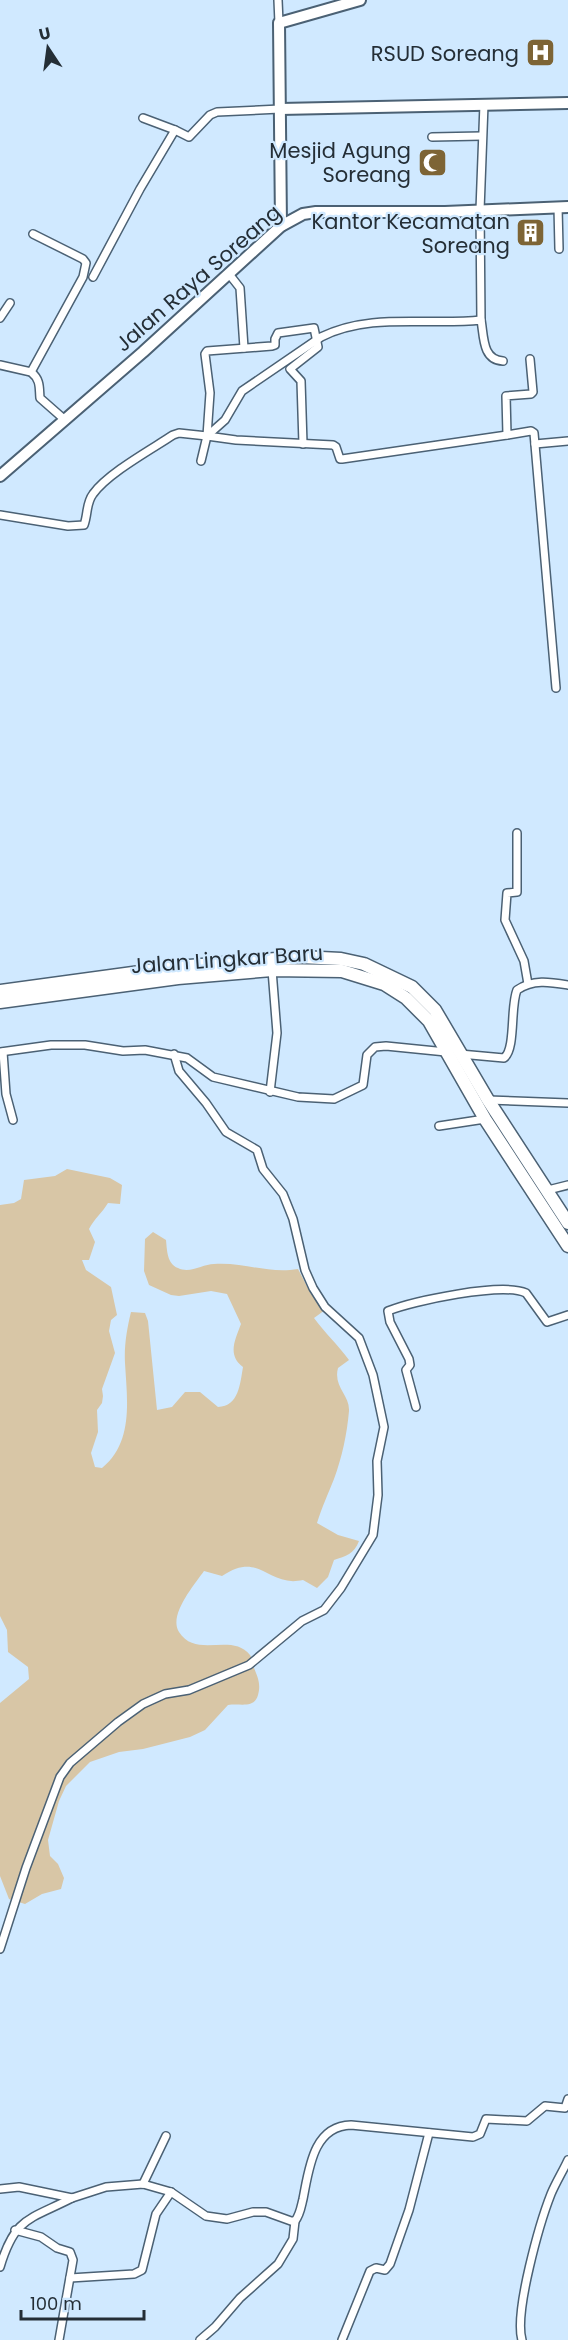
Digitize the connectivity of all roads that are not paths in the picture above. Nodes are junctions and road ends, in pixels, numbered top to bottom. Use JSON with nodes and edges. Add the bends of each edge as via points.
{"nodes":[{"id":1,"x":278,"y":0,"type":"edge"},
{"id":2,"x":360,"y":0,"type":"edge"},
{"id":3,"x":279,"y":24,"type":"junction"},
{"id":4,"x":568,"y":103,"type":"edge"},
{"id":5,"x":484,"y":104,"type":"junction"},
{"id":6,"x":280,"y":109,"type":"junction"},
{"id":7,"x":143,"y":118,"type":"dead end"},
{"id":8,"x":175,"y":130,"type":"junction"},
{"id":9,"x":482,"y":136,"type":"junction"},
{"id":10,"x":432,"y":137,"type":"dead end"},
{"id":11,"x":563,"y":207,"type":"edge"},
{"id":12,"x":480,"y":210,"type":"junction"},
{"id":13,"x":281,"y":226,"type":"junction"},
{"id":14,"x":33,"y":234,"type":"dead end"},
{"id":15,"x":560,"y":249,"type":"dead end"},
{"id":16,"x":229,"y":274,"type":"junction"},
{"id":17,"x":93,"y":277,"type":"dead end"},
{"id":18,"x":10,"y":303,"type":"dead end"},
{"id":19,"x":0,"y":318,"type":"edge"},
{"id":20,"x":481,"y":320,"type":"junction"},
{"id":21,"x":317,"y":342,"type":"junction"},
{"id":22,"x":244,"y":348,"type":"junction"},
{"id":23,"x":530,"y":358,"type":"dead end"},
{"id":24,"x":503,"y":361,"type":"dead end"},
{"id":25,"x":0,"y":365,"type":"edge"},
{"id":26,"x":31,"y":372,"type":"junction"},
{"id":27,"x":65,"y":420,"type":"junction"},
{"id":28,"x":207,"y":432,"type":"junction"},
{"id":29,"x":507,"y":435,"type":"junction"},
{"id":30,"x":568,"y":441,"type":"edge"},
{"id":31,"x":303,"y":444,"type":"junction"},
{"id":32,"x":535,"y":444,"type":"junction"},
{"id":33,"x":201,"y":461,"type":"dead end"},
{"id":34,"x":0,"y":476,"type":"edge"},
{"id":35,"x":0,"y":515,"type":"edge"},
{"id":36,"x":556,"y":688,"type":"dead end"},
{"id":37,"x":517,"y":833,"type":"dead end"},
{"id":38,"x":272,"y":970,"type":"junction"},
{"id":39,"x":528,"y":984,"type":"junction"},
{"id":40,"x":568,"y":984,"type":"edge"},
{"id":41,"x":0,"y":991,"type":"edge"},
{"id":42,"x":0,"y":1002,"type":"edge"},
{"id":43,"x":2,"y":1052,"type":"edge"},
{"id":44,"x":447,"y":1052,"type":"junction"},
{"id":45,"x":174,"y":1054,"type":"junction"},
{"id":46,"x":462,"y":1054,"type":"junction"},
{"id":47,"x":270,"y":1092,"type":"junction"},
{"id":48,"x":488,"y":1100,"type":"junction"},
{"id":49,"x":568,"y":1103,"type":"edge"},
{"id":50,"x":485,"y":1119,"type":"junction"},
{"id":51,"x":13,"y":1120,"type":"dead end"},
{"id":52,"x":439,"y":1126,"type":"dead end"},
{"id":53,"x":568,"y":1185,"type":"edge"},
{"id":54,"x":548,"y":1190,"type":"junction"},
{"id":55,"x":568,"y":1223,"type":"edge"},
{"id":56,"x":568,"y":1246,"type":"edge"},
{"id":57,"x":568,"y":1315,"type":"edge"},
{"id":58,"x":416,"y":1407,"type":"dead end"},
{"id":59,"x":0,"y":1949,"type":"edge"},
{"id":60,"x":568,"y":2099,"type":"edge"},
{"id":61,"x":567,"y":2109,"type":"edge"},
{"id":62,"x":429,"y":2133,"type":"junction"},
{"id":63,"x":166,"y":2136,"type":"dead end"},
{"id":64,"x":568,"y":2160,"type":"edge"},
{"id":65,"x":143,"y":2184,"type":"junction"},
{"id":66,"x":0,"y":2189,"type":"edge"},
{"id":67,"x":171,"y":2192,"type":"junction"},
{"id":68,"x":72,"y":2198,"type":"junction"},
{"id":69,"x":295,"y":2221,"type":"junction"},
{"id":70,"x":15,"y":2230,"type":"junction"},
{"id":71,"x":0,"y":2267,"type":"edge"},
{"id":72,"x":70,"y":2278,"type":"junction"},
{"id":73,"x":59,"y":2340,"type":"edge"},
{"id":74,"x":200,"y":2340,"type":"edge"},
{"id":75,"x":342,"y":2340,"type":"edge"},
{"id":76,"x":522,"y":2340,"type":"edge"}],
"edges":[{"from":1,"to":3,"type":"street"},
{"from":2,"to":3,"type":"main road"},
{"from":3,"to":6,"type":"main road"},
{"from":4,"to":5,"type":"main road"},
{"from":5,"to":6,"type":"main road"},
{"from":5,"to":9,"type":"street"},
{"from":6,"to":8,"type":"street","via":[[217,112],[189,137]]},
{"from":6,"to":13,"type":"main road"},
{"from":7,"to":8,"type":"street"},
{"from":8,"to":17,"type":"street"},
{"from":9,"to":10,"type":"street"},
{"from":9,"to":12,"type":"street"},
{"from":11,"to":12,"type":"main road","name":"Jalan Raya Soreang"},
{"from":11,"to":15,"type":"street"},
{"from":12,"to":13,"type":"main road","name":"Jalan Raya Soreang","via":[[316,212],[294,217]]},
{"from":12,"to":20,"type":"street"},
{"from":13,"to":16,"type":"main road","name":"Jalan Raya Soreang"},
{"from":14,"to":26,"type":"street","via":[[86,263],[83,276]]},
{"from":16,"to":22,"type":"street","via":[[240,288]]},
{"from":16,"to":27,"type":"main road","name":"Jalan Raya Soreang"},
{"from":18,"to":19,"type":"street"},
{"from":20,"to":21,"type":"street","via":[[379,322],[339,330]]},
{"from":20,"to":24,"type":"street","via":[[488,354]]},
{"from":21,"to":22,"type":"street","via":[[314,328],[310,328],[278,333],[272,346]]},
{"from":21,"to":28,"type":"street","via":[[242,391],[225,420]]},
{"from":21,"to":31,"type":"street","via":[[315,350],[290,369],[301,381]]},
{"from":22,"to":28,"type":"street","via":[[210,349],[205,354],[210,393]]},
{"from":23,"to":29,"type":"street","via":[[533,392],[507,396]]},
{"from":25,"to":26,"type":"street"},
{"from":26,"to":27,"type":"street","via":[[39,381],[43,402]]},
{"from":27,"to":34,"type":"main road","name":"Jalan Raya Soreang"},
{"from":28,"to":31,"type":"street"},
{"from":28,"to":33,"type":"street"},
{"from":28,"to":35,"type":"street","via":[[180,433],[106,482],[93,494],[84,525]]},
{"from":29,"to":31,"type":"street","via":[[342,459],[336,447]]},
{"from":29,"to":32,"type":"street","via":[[533,431]]},
{"from":30,"to":32,"type":"street"},
{"from":32,"to":36,"type":"street"},
{"from":37,"to":39,"type":"street","via":[[517,892],[507,893],[505,920],[524,961]]},
{"from":38,"to":42,"type":"highway","name":"Jalan Lingkar Baru","via":[[178,978]]},
{"from":38,"to":44,"type":"highway","name":"Jalan Lingkar Baru","via":[[342,970],[384,984],[420,1010]]},
{"from":38,"to":47,"type":"street","via":[[277,1033]]},
{"from":39,"to":40,"type":"street"},
{"from":39,"to":46,"type":"street","via":[[515,996],[508,1055],[500,1059]]},
{"from":41,"to":46,"type":"highway","name":"Jalan Lingkar Baru","via":[[177,967],[301,957],[341,959],[364,964],[412,987],[435,1010]]},
{"from":43,"to":45,"type":"street","via":[[85,1045]]},
{"from":43,"to":51,"type":"street"},
{"from":44,"to":46,"type":"street"},
{"from":44,"to":47,"type":"street","via":[[375,1047],[367,1055],[363,1085],[334,1099]]},
{"from":44,"to":50,"type":"highway","name":"Jalan Lingkar Baru"},
{"from":45,"to":47,"type":"street","via":[[187,1058],[213,1077]]},
{"from":45,"to":59,"type":"street","via":[[179,1071],[226,1132],[257,1150],[263,1169],[283,1194],[313,1288],[325,1307],[363,1344],[384,1427],[373,1536],[324,1610],[302,1621],[249,1665],[143,1704],[70,1763],[60,1777]]},
{"from":46,"to":48,"type":"highway","name":"Jalan Lingkar Baru"},
{"from":48,"to":49,"type":"street"},
{"from":48,"to":54,"type":"highway","name":"Jalan Lingkar Baru"},
{"from":50,"to":52,"type":"street"},
{"from":50,"to":56,"type":"highway","name":"Jalan Lingkar Baru"},
{"from":53,"to":54,"type":"street"},
{"from":54,"to":55,"type":"highway","name":"Jalan Lingkar Baru"},
{"from":57,"to":58,"type":"street","via":[[547,1322],[526,1293],[510,1290],[471,1292],[388,1311],[409,1359],[406,1370]]},
{"from":60,"to":61,"type":"street"},
{"from":61,"to":62,"type":"street","via":[[544,2106],[526,2121],[486,2118],[477,2137]]},
{"from":62,"to":69,"type":"street","via":[[344,2125],[324,2136],[314,2153]]},
{"from":62,"to":75,"type":"street","via":[[390,2264],[385,2270],[370,2271]]},
{"from":63,"to":65,"type":"street"},
{"from":64,"to":76,"type":"street","via":[[551,2194],[527,2276],[520,2316]]},
{"from":65,"to":67,"type":"street"},
{"from":65,"to":68,"type":"street","via":[[106,2187]]},
{"from":66,"to":68,"type":"street","via":[[18,2187]]},
{"from":67,"to":69,"type":"street","via":[[206,2216],[227,2219],[266,2212]]},
{"from":67,"to":72,"type":"street","via":[[156,2214],[142,2270],[134,2274]]},
{"from":68,"to":70,"type":"street"},
{"from":69,"to":74,"type":"street","via":[[292,2239],[278,2264]]},
{"from":70,"to":71,"type":"street"},
{"from":70,"to":72,"type":"street","via":[[41,2237],[70,2252],[74,2260]]},
{"from":72,"to":73,"type":"street"}]}
